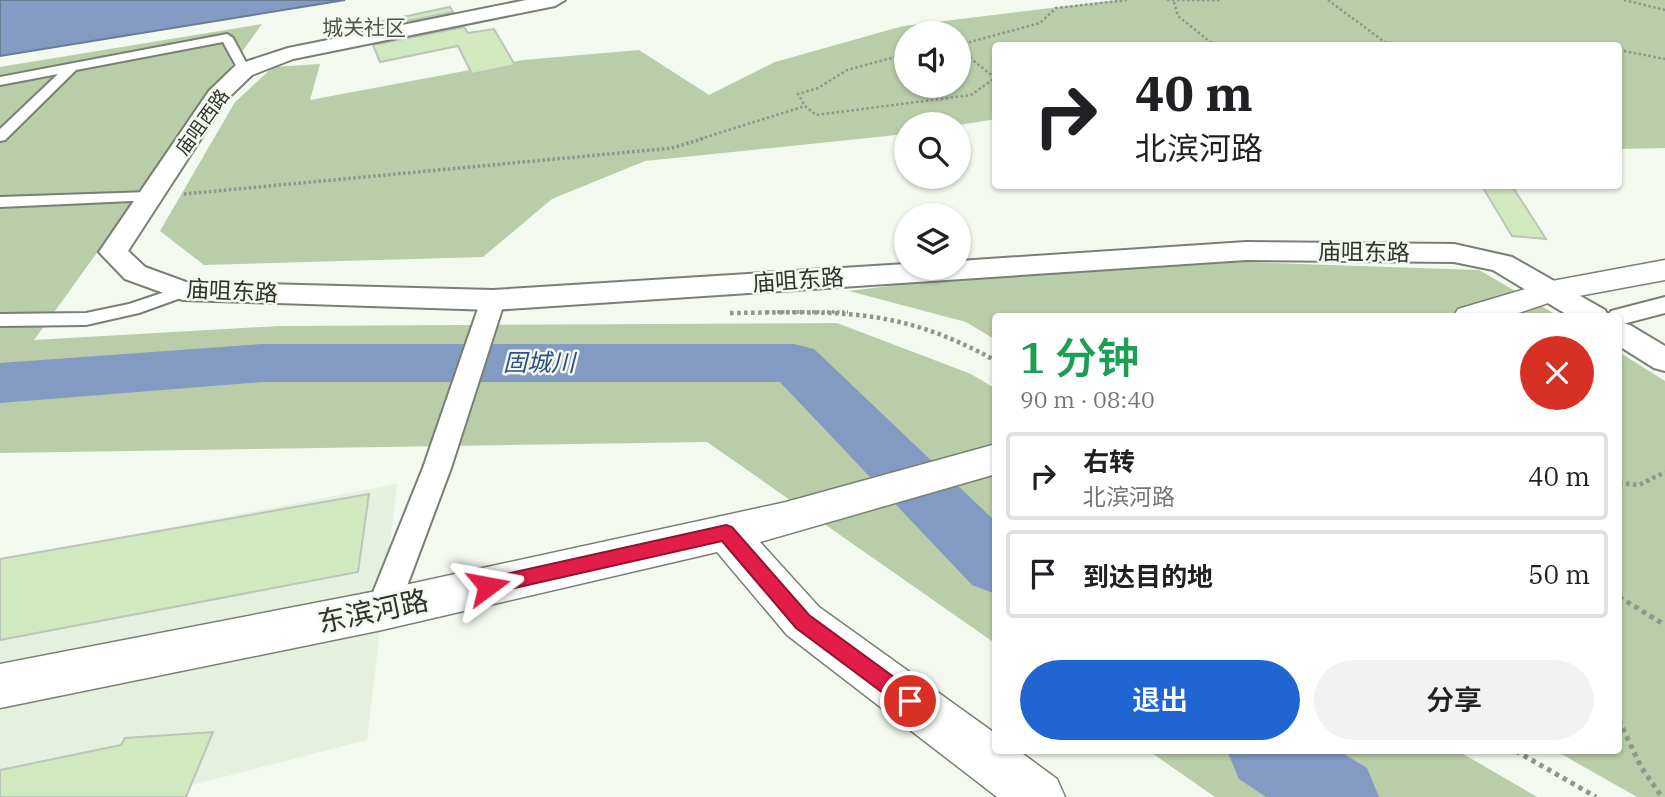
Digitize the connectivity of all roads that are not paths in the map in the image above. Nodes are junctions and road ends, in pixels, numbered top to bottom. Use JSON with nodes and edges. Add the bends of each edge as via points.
{"nodes":[{"id":1,"x":555,"y":0,"type":"edge"},
{"id":2,"x":71,"y":68,"type":"junction"},
{"id":3,"x":244,"y":70,"type":"junction"},
{"id":4,"x":0,"y":81,"type":"edge"},
{"id":5,"x":0,"y":137,"type":"edge"},
{"id":6,"x":149,"y":197,"type":"junction"},
{"id":7,"x":0,"y":202,"type":"edge"},
{"id":8,"x":1665,"y":270,"type":"edge"},
{"id":9,"x":183,"y":291,"type":"junction"},
{"id":10,"x":1552,"y":291,"type":"junction"},
{"id":11,"x":494,"y":300,"type":"junction"},
{"id":12,"x":1665,"y":305,"type":"edge"},
{"id":13,"x":1483,"y":313,"type":"edge"},
{"id":14,"x":1588,"y":313,"type":"edge"},
{"id":15,"x":1622,"y":316,"type":"edge"},
{"id":16,"x":0,"y":320,"type":"edge"},
{"id":17,"x":1622,"y":334,"type":"edge"},
{"id":18,"x":1665,"y":360,"type":"edge"},
{"id":19,"x":992,"y":460,"type":"edge"},
{"id":20,"x":726,"y":533,"type":"junction"},
{"id":21,"x":382,"y":610,"type":"junction"},
{"id":22,"x":0,"y":686,"type":"edge"},
{"id":23,"x":1039,"y":797,"type":"edge"}],
"edges":[{"from":1,"to":3,"type":"street","name":"庙咀西路","via":[[288,54]]},
{"from":2,"to":3,"type":"street","via":[[227,38]]},
{"from":2,"to":4,"type":"street"},
{"from":2,"to":5,"type":"street"},
{"from":3,"to":6,"type":"street","name":"庙咀西路","via":[[217,96]]},
{"from":6,"to":7,"type":"street"},
{"from":6,"to":9,"type":"street","name":"庙咀东路","via":[[113,252],[135,273]]},
{"from":8,"to":10,"type":"main road"},
{"from":9,"to":11,"type":"street","name":"庙咀东路"},
{"from":9,"to":16,"type":"street","via":[[86,319]]},
{"from":10,"to":11,"type":"street","name":"庙咀东路","via":[[1502,263],[1454,253],[1245,251]]},
{"from":10,"to":13,"type":"main road"},
{"from":10,"to":14,"type":"street","name":"庙咀东路"},
{"from":11,"to":21,"type":"street"},
{"from":12,"to":15,"type":"street"},
{"from":17,"to":18,"type":"street"},
{"from":19,"to":20,"type":"main road","name":"东滨河路"},
{"from":20,"to":21,"type":"main road","name":"东滨河路"},
{"from":20,"to":23,"type":"main road","via":[[803,621]]},
{"from":21,"to":22,"type":"main road","name":"东滨河路"}]}
